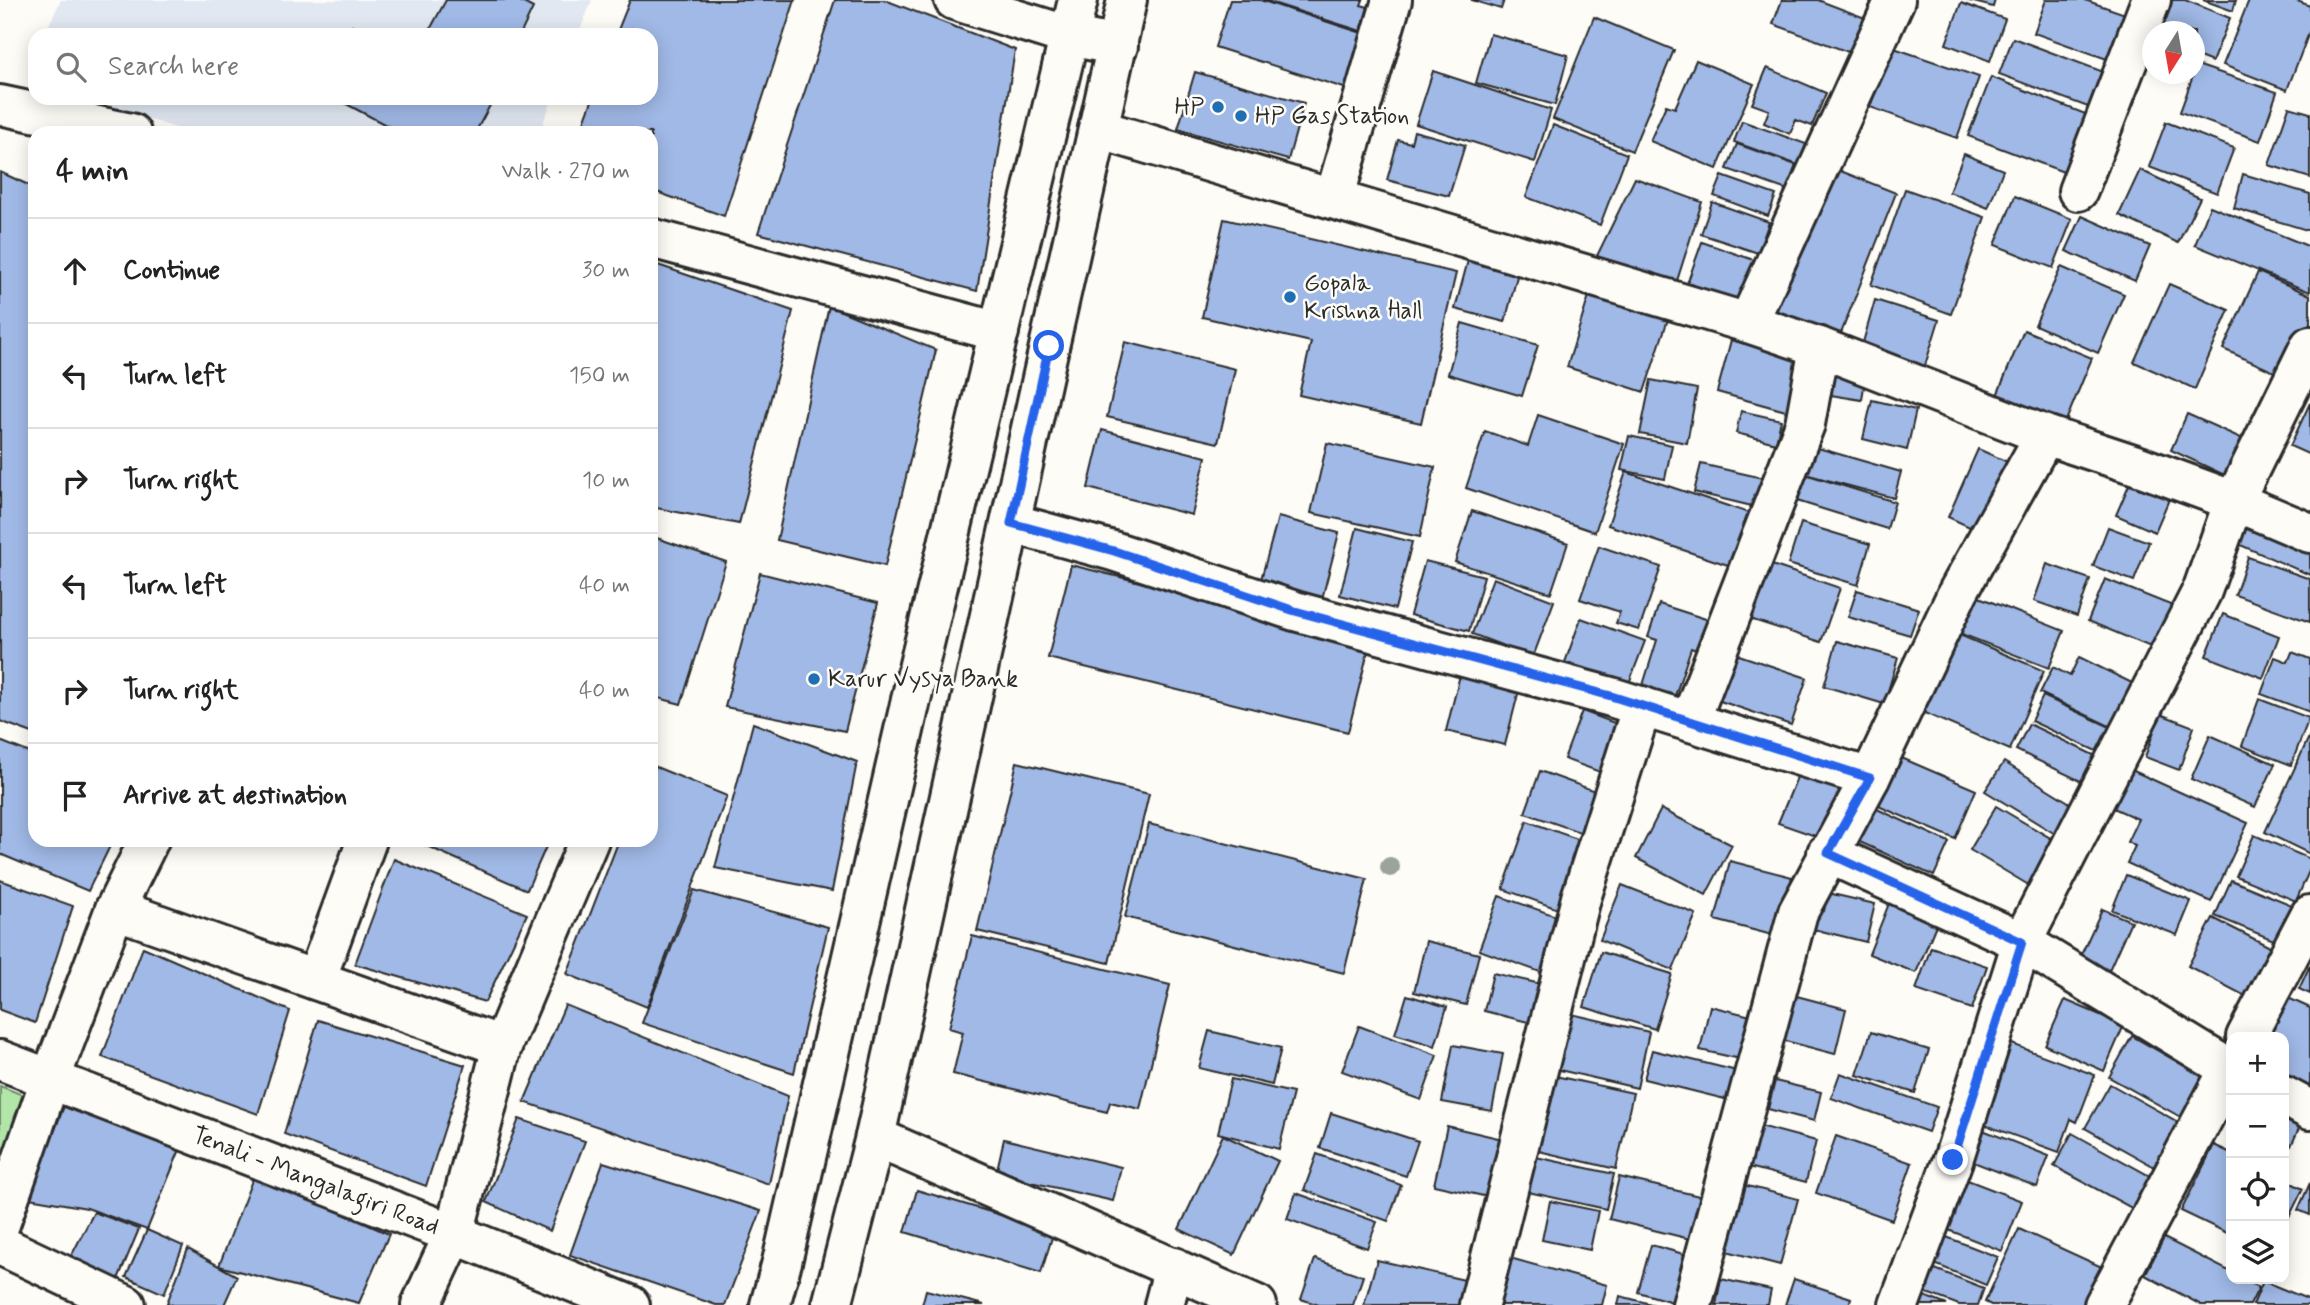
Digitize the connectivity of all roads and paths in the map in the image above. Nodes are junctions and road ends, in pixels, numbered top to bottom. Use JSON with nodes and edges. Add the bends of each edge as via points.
{"nodes":[{"id":1,"x":954,"y":0,"type":"edge"},
{"id":2,"x":1127,"y":0,"type":"edge"},
{"id":3,"x":1392,"y":0,"type":"edge"},
{"id":4,"x":1895,"y":0,"type":"edge"},
{"id":5,"x":2151,"y":0,"type":"edge"},
{"id":6,"x":1073,"y":18,"type":"edge"},
{"id":7,"x":1118,"y":46,"type":"junction"},
{"id":8,"x":0,"y":105,"type":"edge"},
{"id":9,"x":98,"y":126,"type":"edge"},
{"id":10,"x":1098,"y":129,"type":"junction"},
{"id":11,"x":2078,"y":191,"type":"dead end"},
{"id":12,"x":1334,"y":199,"type":"junction"},
{"id":13,"x":658,"y":240,"type":"edge"},
{"id":14,"x":1748,"y":323,"type":"junction"},
{"id":15,"x":999,"y":332,"type":"junction"},
{"id":16,"x":2310,"y":346,"type":"edge"},
{"id":17,"x":1819,"y":347,"type":"junction"},
{"id":18,"x":2046,"y":435,"type":"junction"},
{"id":19,"x":2234,"y":501,"type":"junction"},
{"id":20,"x":1011,"y":523,"type":"junction"},
{"id":21,"x":2310,"y":533,"type":"edge"},
{"id":22,"x":1642,"y":706,"type":"junction"},
{"id":23,"x":1690,"y":721,"type":"junction"},
{"id":24,"x":1870,"y":778,"type":"junction"},
{"id":25,"x":146,"y":847,"type":"edge"},
{"id":26,"x":364,"y":847,"type":"edge"},
{"id":27,"x":586,"y":847,"type":"edge"},
{"id":28,"x":1828,"y":853,"type":"junction"},
{"id":29,"x":115,"y":909,"type":"junction"},
{"id":30,"x":2310,"y":915,"type":"edge"},
{"id":31,"x":2022,"y":942,"type":"junction"},
{"id":32,"x":316,"y":980,"type":"junction"},
{"id":33,"x":2250,"y":1032,"type":"edge"},
{"id":34,"x":502,"y":1046,"type":"junction"},
{"id":35,"x":2226,"y":1056,"type":"edge"},
{"id":36,"x":0,"y":1060,"type":"edge"},
{"id":37,"x":2226,"y":1078,"type":"edge"},
{"id":38,"x":50,"y":1080,"type":"junction"},
{"id":39,"x":2289,"y":1099,"type":"edge"},
{"id":40,"x":2310,"y":1110,"type":"edge"},
{"id":41,"x":875,"y":1137,"type":"junction"},
{"id":42,"x":0,"y":1224,"type":"edge"},
{"id":43,"x":454,"y":1234,"type":"junction"},
{"id":44,"x":0,"y":1245,"type":"edge"},
{"id":45,"x":1174,"y":1267,"type":"junction"},
{"id":46,"x":126,"y":1305,"type":"edge"},
{"id":47,"x":421,"y":1305,"type":"edge"},
{"id":48,"x":630,"y":1305,"type":"edge"},
{"id":49,"x":770,"y":1305,"type":"edge"},
{"id":50,"x":832,"y":1305,"type":"edge"},
{"id":51,"x":1164,"y":1305,"type":"edge"},
{"id":52,"x":1257,"y":1305,"type":"edge"},
{"id":53,"x":1479,"y":1305,"type":"edge"},
{"id":54,"x":1692,"y":1305,"type":"edge"},
{"id":55,"x":1899,"y":1305,"type":"edge"},
{"id":56,"x":2104,"y":1305,"type":"edge"}],
"edges":[{"from":1,"to":6,"type":"street"},
{"from":2,"to":7,"type":"street"},
{"from":3,"to":12,"type":"street"},
{"from":4,"to":14,"type":"street"},
{"from":5,"to":11,"type":"street"},
{"from":6,"to":7,"type":"street"},
{"from":6,"to":15,"type":"street"},
{"from":7,"to":10,"type":"street"},
{"from":8,"to":9,"type":"street"},
{"from":10,"to":12,"type":"street"},
{"from":10,"to":20,"type":"street"},
{"from":12,"to":14,"type":"street"},
{"from":13,"to":15,"type":"street"},
{"from":14,"to":17,"type":"street"},
{"from":15,"to":49,"type":"street"},
{"from":16,"to":19,"type":"street"},
{"from":17,"to":18,"type":"street"},
{"from":17,"to":23,"type":"street","via":[[1805,425]]},
{"from":18,"to":19,"type":"street"},
{"from":18,"to":24,"type":"street","via":[[1958,592]]},
{"from":19,"to":21,"type":"street"},
{"from":19,"to":31,"type":"street","via":[[2202,591]]},
{"from":20,"to":22,"type":"street","via":[[1114,551],[1295,611]]},
{"from":20,"to":41,"type":"street"},
{"from":22,"to":23,"type":"street"},
{"from":22,"to":53,"type":"street","via":[[1581,898]]},
{"from":23,"to":24,"type":"street"},
{"from":24,"to":28,"type":"street"},
{"from":25,"to":29,"type":"street"},
{"from":26,"to":32,"type":"street"},
{"from":27,"to":34,"type":"street"},
{"from":28,"to":31,"type":"street"},
{"from":28,"to":54,"type":"street","via":[[1798,912]]},
{"from":29,"to":32,"type":"street"},
{"from":29,"to":38,"type":"street"},
{"from":30,"to":33,"type":"street"},
{"from":31,"to":35,"type":"street"},
{"from":31,"to":55,"type":"street","via":[[1953,1160]]},
{"from":32,"to":34,"type":"street"},
{"from":34,"to":43,"type":"street"},
{"from":36,"to":38,"type":"street","name":"Tenali - Mangalagiri Road"},
{"from":37,"to":56,"type":"street"},
{"from":38,"to":42,"type":"street"},
{"from":38,"to":43,"type":"street","name":"Tenali - Mangalagiri Road"},
{"from":39,"to":40,"type":"street"},
{"from":41,"to":45,"type":"street"},
{"from":41,"to":50,"type":"street"},
{"from":43,"to":47,"type":"street"},
{"from":43,"to":48,"type":"street","name":"Tenali - Mangalagiri Road"},
{"from":44,"to":46,"type":"street"},
{"from":45,"to":51,"type":"street"},
{"from":45,"to":52,"type":"street"}]}
